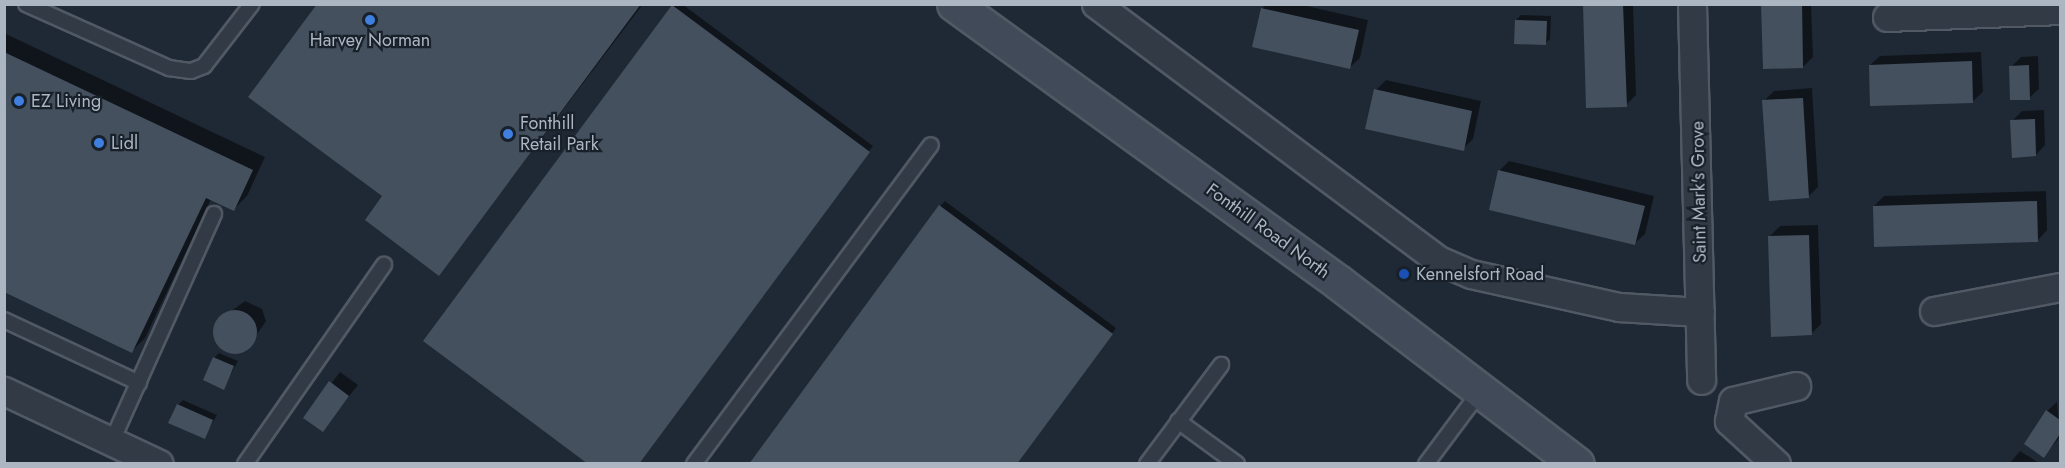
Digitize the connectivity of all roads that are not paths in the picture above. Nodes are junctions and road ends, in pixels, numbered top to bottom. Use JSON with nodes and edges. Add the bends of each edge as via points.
{"nodes":[{"id":1,"x":26,"y":4,"type":"edge"},
{"id":2,"x":252,"y":4,"type":"edge"},
{"id":3,"x":954,"y":4,"type":"edge"},
{"id":4,"x":1096,"y":4,"type":"edge"},
{"id":5,"x":1692,"y":4,"type":"edge"},
{"id":6,"x":2061,"y":10,"type":"edge"},
{"id":7,"x":1887,"y":17,"type":"dead end"},
{"id":8,"x":931,"y":145,"type":"dead end"},
{"id":9,"x":214,"y":214,"type":"dead end"},
{"id":10,"x":384,"y":265,"type":"dead end"},
{"id":11,"x":2061,"y":287,"type":"edge"},
{"id":12,"x":1934,"y":311,"type":"dead end"},
{"id":13,"x":1700,"y":312,"type":"junction"},
{"id":14,"x":4,"y":320,"type":"edge"},
{"id":15,"x":1221,"y":365,"type":"dead end"},
{"id":16,"x":1701,"y":380,"type":"dead end"},
{"id":17,"x":140,"y":383,"type":"junction"},
{"id":18,"x":1796,"y":386,"type":"dead end"},
{"id":19,"x":4,"y":391,"type":"edge"},
{"id":20,"x":1479,"y":393,"type":"junction"},
{"id":21,"x":1178,"y":421,"type":"junction"},
{"id":22,"x":112,"y":441,"type":"junction"},
{"id":23,"x":159,"y":464,"type":"edge"},
{"id":24,"x":245,"y":464,"type":"edge"},
{"id":25,"x":694,"y":464,"type":"edge"},
{"id":26,"x":1147,"y":464,"type":"edge"},
{"id":27,"x":1237,"y":464,"type":"edge"},
{"id":28,"x":1426,"y":464,"type":"edge"},
{"id":29,"x":1577,"y":464,"type":"edge"},
{"id":30,"x":1776,"y":464,"type":"edge"}],
"edges":[{"from":1,"to":2,"type":"lane","via":[[170,68],[191,71],[204,66]]},
{"from":3,"to":20,"type":"main road","name":"Fonthill Road North","via":[[1338,282]]},
{"from":4,"to":13,"type":"street","via":[[1438,260],[1471,274],[1659,314]]},
{"from":5,"to":13,"type":"street","name":"Saint Mark's Grove"},
{"from":6,"to":7,"type":"street"},
{"from":8,"to":25,"type":"lane"},
{"from":9,"to":17,"type":"lane"},
{"from":10,"to":24,"type":"lane"},
{"from":11,"to":12,"type":"street"},
{"from":13,"to":16,"type":"street","name":"Saint Mark's Grove"},
{"from":14,"to":17,"type":"lane"},
{"from":15,"to":21,"type":"lane"},
{"from":17,"to":22,"type":"lane"},
{"from":18,"to":30,"type":"street","via":[[1733,401],[1729,421]]},
{"from":19,"to":22,"type":"street"},
{"from":20,"to":28,"type":"lane"},
{"from":20,"to":29,"type":"main road","name":"Fonthill Road North"},
{"from":21,"to":26,"type":"lane"},
{"from":21,"to":27,"type":"lane"},
{"from":22,"to":23,"type":"street"}]}
